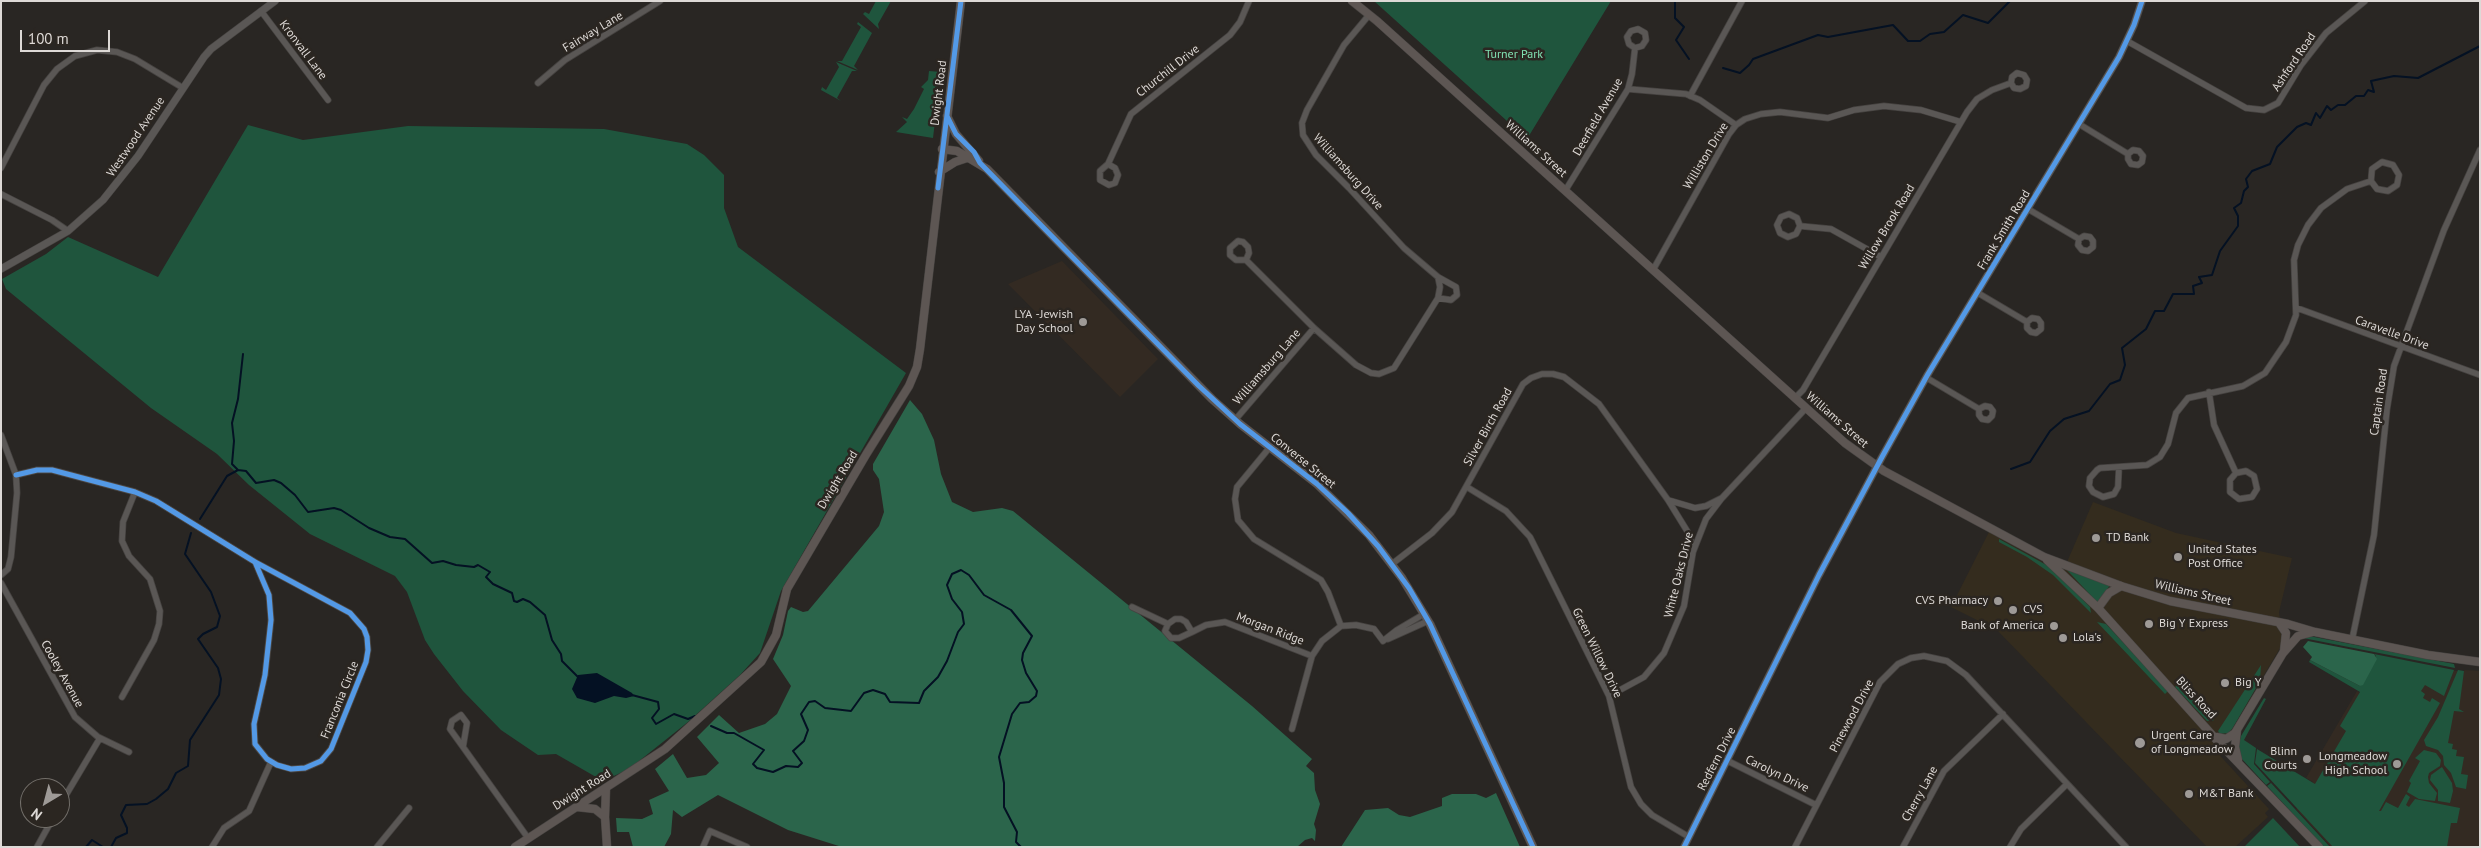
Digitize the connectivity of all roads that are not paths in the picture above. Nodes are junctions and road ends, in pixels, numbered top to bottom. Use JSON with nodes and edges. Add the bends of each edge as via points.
{"nodes":[{"id":1,"x":275,"y":1,"type":"edge"},
{"id":2,"x":660,"y":1,"type":"edge"},
{"id":3,"x":961,"y":1,"type":"edge"},
{"id":4,"x":1250,"y":1,"type":"edge"},
{"id":5,"x":1352,"y":1,"type":"edge"},
{"id":6,"x":1742,"y":1,"type":"edge"},
{"id":7,"x":2142,"y":1,"type":"edge"},
{"id":8,"x":2365,"y":1,"type":"edge"},
{"id":9,"x":261,"y":11,"type":"junction"},
{"id":10,"x":1369,"y":15,"type":"junction"},
{"id":11,"x":2128,"y":41,"type":"junction"},
{"id":12,"x":1635,"y":48,"type":"dead end"},
{"id":13,"x":538,"y":83,"type":"dead end"},
{"id":14,"x":2011,"y":83,"type":"dead end"},
{"id":15,"x":183,"y":88,"type":"junction"},
{"id":16,"x":1628,"y":89,"type":"junction"},
{"id":17,"x":1690,"y":96,"type":"junction"},
{"id":18,"x":328,"y":100,"type":"dead end"},
{"id":19,"x":947,"y":116,"type":"junction"},
{"id":20,"x":1961,"y":122,"type":"junction"},
{"id":21,"x":2079,"y":124,"type":"junction"},
{"id":22,"x":1736,"y":125,"type":"junction"},
{"id":23,"x":942,"y":149,"type":"junction"},
{"id":24,"x":2480,"y":150,"type":"edge"},
{"id":25,"x":2128,"y":154,"type":"dead end"},
{"id":26,"x":970,"y":157,"type":"junction"},
{"id":27,"x":980,"y":163,"type":"junction"},
{"id":28,"x":1108,"y":164,"type":"dead end"},
{"id":29,"x":1,"y":168,"type":"edge"},
{"id":30,"x":939,"y":172,"type":"junction"},
{"id":31,"x":2371,"y":181,"type":"junction"},
{"id":32,"x":1565,"y":191,"type":"junction"},
{"id":33,"x":1,"y":194,"type":"edge"},
{"id":34,"x":2028,"y":209,"type":"junction"},
{"id":35,"x":1800,"y":226,"type":"junction"},
{"id":36,"x":68,"y":231,"type":"junction"},
{"id":37,"x":2079,"y":239,"type":"dead end"},
{"id":38,"x":1881,"y":257,"type":"junction"},
{"id":39,"x":1246,"y":260,"type":"dead end"},
{"id":40,"x":1,"y":269,"type":"edge"},
{"id":41,"x":1652,"y":270,"type":"junction"},
{"id":42,"x":1438,"y":277,"type":"junction"},
{"id":43,"x":1978,"y":293,"type":"junction"},
{"id":44,"x":1438,"y":298,"type":"junction"},
{"id":45,"x":2297,"y":308,"type":"junction"},
{"id":46,"x":2028,"y":322,"type":"dead end"},
{"id":47,"x":1314,"y":328,"type":"junction"},
{"id":48,"x":2401,"y":346,"type":"junction"},
{"id":49,"x":2480,"y":376,"type":"edge"},
{"id":50,"x":1927,"y":378,"type":"junction"},
{"id":51,"x":2208,"y":392,"type":"junction"},
{"id":52,"x":1795,"y":398,"type":"junction"},
{"id":53,"x":1806,"y":408,"type":"junction"},
{"id":54,"x":1979,"y":409,"type":"dead end"},
{"id":55,"x":1235,"y":420,"type":"junction"},
{"id":56,"x":1,"y":435,"type":"edge"},
{"id":57,"x":1270,"y":447,"type":"junction"},
{"id":58,"x":1877,"y":467,"type":"junction"},
{"id":59,"x":2119,"y":467,"type":"junction"},
{"id":60,"x":2236,"y":473,"type":"junction"},
{"id":61,"x":16,"y":476,"type":"junction"},
{"id":62,"x":1467,"y":487,"type":"junction"},
{"id":63,"x":135,"y":492,"type":"junction"},
{"id":64,"x":1722,"y":498,"type":"junction"},
{"id":65,"x":1668,"y":500,"type":"junction"},
{"id":66,"x":1693,"y":552,"type":"junction"},
{"id":67,"x":2044,"y":557,"type":"junction"},
{"id":68,"x":255,"y":562,"type":"junction"},
{"id":69,"x":1392,"y":564,"type":"junction"},
{"id":70,"x":1,"y":575,"type":"edge"},
{"id":71,"x":1,"y":583,"type":"edge"},
{"id":72,"x":2121,"y":586,"type":"junction"},
{"id":73,"x":1132,"y":607,"type":"dead end"},
{"id":74,"x":2098,"y":608,"type":"junction"},
{"id":75,"x":1426,"y":618,"type":"junction"},
{"id":76,"x":1168,"y":624,"type":"junction"},
{"id":77,"x":2280,"y":624,"type":"junction"},
{"id":78,"x":1341,"y":626,"type":"junction"},
{"id":79,"x":1192,"y":632,"type":"junction"},
{"id":80,"x":2315,"y":632,"type":"junction"},
{"id":81,"x":2352,"y":640,"type":"junction"},
{"id":82,"x":2283,"y":653,"type":"junction"},
{"id":83,"x":1312,"y":656,"type":"junction"},
{"id":84,"x":2480,"y":662,"type":"edge"},
{"id":85,"x":1610,"y":696,"type":"junction"},
{"id":86,"x":122,"y":697,"type":"dead end"},
{"id":87,"x":2002,"y":714,"type":"junction"},
{"id":88,"x":1292,"y":729,"type":"dead end"},
{"id":89,"x":2237,"y":730,"type":"junction"},
{"id":90,"x":2217,"y":737,"type":"junction"},
{"id":91,"x":100,"y":738,"type":"junction"},
{"id":92,"x":463,"y":747,"type":"junction"},
{"id":93,"x":129,"y":752,"type":"dead end"},
{"id":94,"x":2238,"y":760,"type":"junction"},
{"id":95,"x":1728,"y":761,"type":"junction"},
{"id":96,"x":271,"y":762,"type":"junction"},
{"id":97,"x":2068,"y":784,"type":"junction"},
{"id":98,"x":70,"y":788,"type":"edge"},
{"id":99,"x":606,"y":788,"type":"junction"},
{"id":100,"x":1816,"y":805,"type":"junction"},
{"id":101,"x":576,"y":807,"type":"junction"},
{"id":102,"x":409,"y":808,"type":"dead end"},
{"id":103,"x":605,"y":817,"type":"junction"},
{"id":104,"x":47,"y":828,"type":"edge"},
{"id":105,"x":1689,"y":837,"type":"junction"},
{"id":106,"x":528,"y":838,"type":"junction"},
{"id":107,"x":37,"y":847,"type":"edge"},
{"id":108,"x":212,"y":847,"type":"edge"},
{"id":109,"x":377,"y":847,"type":"edge"},
{"id":110,"x":515,"y":847,"type":"edge"},
{"id":111,"x":607,"y":847,"type":"edge"},
{"id":112,"x":703,"y":847,"type":"edge"},
{"id":113,"x":747,"y":847,"type":"edge"},
{"id":114,"x":1534,"y":847,"type":"edge"},
{"id":115,"x":1684,"y":847,"type":"edge"},
{"id":116,"x":1795,"y":847,"type":"edge"},
{"id":117,"x":1903,"y":847,"type":"edge"},
{"id":118,"x":2010,"y":847,"type":"edge"},
{"id":119,"x":2126,"y":847,"type":"edge"},
{"id":120,"x":2318,"y":847,"type":"edge"}],
"edges":[{"from":1,"to":9,"type":"street","name":"Westwood Avenue"},
{"from":2,"to":13,"type":"street","name":"Fairway Lane","via":[[565,60]]},
{"from":3,"to":19,"type":"main road","name":"Dwight Road"},
{"from":4,"to":28,"type":"street","name":"Churchill Drive","via":[[1232,33],[1131,114]]},
{"from":5,"to":10,"type":"main road","name":"Williams Street"},
{"from":6,"to":17,"type":"street"},
{"from":7,"to":11,"type":"street","name":"Frank Smith Road"},
{"from":8,"to":11,"type":"street","name":"Ashford Road","via":[[2326,33],[2301,65],[2278,103],[2264,110],[2246,108]]},
{"from":9,"to":15,"type":"street","name":"Westwood Avenue","via":[[211,49]]},
{"from":9,"to":18,"type":"street","name":"Kronvall Lane"},
{"from":10,"to":32,"type":"main road","name":"Williams Street"},
{"from":10,"to":42,"type":"street","name":"Williamsburg Drive","via":[[1344,45],[1306,110],[1303,135],[1316,155],[1404,248]]},
{"from":11,"to":21,"type":"street","name":"Frank Smith Road"},
{"from":12,"to":16,"type":"street","name":"Deerfield Avenue"},
{"from":14,"to":20,"type":"street","name":"Willow Brook Road","via":[[1981,96]]},
{"from":15,"to":29,"type":"street","via":[[117,52],[97,50],[75,56],[57,69],[44,85]]},
{"from":15,"to":36,"type":"street","name":"Westwood Avenue","via":[[115,187]]},
{"from":16,"to":17,"type":"street"},
{"from":16,"to":32,"type":"street","name":"Deerfield Avenue"},
{"from":17,"to":22,"type":"street"},
{"from":19,"to":23,"type":"main road","name":"Dwight Road"},
{"from":19,"to":27,"type":"main road","via":[[956,134]]},
{"from":20,"to":22,"type":"street","name":"Williston Drive","via":[[1915,108],[1884,106],[1862,108],[1825,119],[1792,113],[1767,113]]},
{"from":20,"to":38,"type":"street","name":"Willow Brook Road"},
{"from":21,"to":25,"type":"street"},
{"from":21,"to":34,"type":"street","name":"Frank Smith Road"},
{"from":22,"to":41,"type":"street","name":"Williston Drive"},
{"from":23,"to":26,"type":"main road","name":"Converse Street"},
{"from":23,"to":30,"type":"main road","name":"Dwight Road"},
{"from":24,"to":48,"type":"street","name":"Captain Road","via":[[2444,230]]},
{"from":26,"to":27,"type":"main road","name":"Converse Street"},
{"from":26,"to":30,"type":"main road"},
{"from":27,"to":55,"type":"main road","name":"Converse Street"},
{"from":30,"to":99,"type":"main road","name":"Dwight Road","via":[[915,371],[787,589],[772,646],[752,671],[681,736],[641,767]]},
{"from":31,"to":31,"type":"street","via":[[2377,189],[2388,191],[2397,185],[2400,175],[2393,165],[2382,162],[2372,169]]},
{"from":31,"to":45,"type":"street","via":[[2334,197],[2308,225],[2294,260]]},
{"from":32,"to":41,"type":"main road","name":"Williams Street"},
{"from":33,"to":36,"type":"street"},
{"from":34,"to":37,"type":"street"},
{"from":34,"to":43,"type":"street","name":"Frank Smith Road"},
{"from":35,"to":35,"type":"street","via":[[1796,234],[1788,237],[1780,233],[1777,225],[1781,217],[1789,214],[1797,218]]},
{"from":35,"to":38,"type":"street","via":[[1834,230]]},
{"from":36,"to":40,"type":"street","name":"Westwood Avenue"},
{"from":38,"to":52,"type":"street","name":"Willow Brook Road","via":[[1803,390]]},
{"from":39,"to":47,"type":"street"},
{"from":41,"to":52,"type":"main road","name":"Williams Street"},
{"from":42,"to":44,"type":"street"},
{"from":42,"to":44,"type":"street","name":"Williamsburg Drive","via":[[1455,285],[1458,292],[1453,299]]},
{"from":43,"to":46,"type":"street"},
{"from":43,"to":50,"type":"street","name":"Frank Smith Road"},
{"from":44,"to":47,"type":"street","via":[[1394,368],[1379,374],[1361,369]]},
{"from":45,"to":48,"type":"street","name":"Caravelle Drive"},
{"from":45,"to":51,"type":"street","via":[[2286,342],[2265,373],[2242,386]]},
{"from":47,"to":55,"type":"street","name":"Williamsburg Lane"},
{"from":48,"to":49,"type":"street","name":"Caravelle Drive"},
{"from":48,"to":81,"type":"street","name":"Captain Road","via":[[2390,387],[2374,535]]},
{"from":50,"to":54,"type":"street"},
{"from":50,"to":58,"type":"street","name":"Frank Smith Road"},
{"from":51,"to":59,"type":"street","via":[[2188,398],[2179,407],[2168,444],[2156,460],[2147,465]]},
{"from":51,"to":60,"type":"street","via":[[2214,425]]},
{"from":52,"to":53,"type":"main road","name":"Williams Street"},
{"from":53,"to":58,"type":"main road","name":"Williams Street"},
{"from":53,"to":64,"type":"street","name":"White Oaks Drive"},
{"from":55,"to":57,"type":"main road","name":"Converse Street"},
{"from":56,"to":61,"type":"street"},
{"from":57,"to":69,"type":"main road","name":"Converse Street","via":[[1342,506]]},
{"from":57,"to":78,"type":"street","via":[[1236,491],[1238,520],[1254,538],[1321,580]]},
{"from":58,"to":67,"type":"main road","name":"Williams Street"},
{"from":58,"to":95,"type":"street","name":"Redfern Drive"},
{"from":59,"to":59,"type":"street","via":[[2118,487],[2114,494],[2103,497],[2093,492],[2089,482],[2094,472],[2100,468]]},
{"from":60,"to":60,"type":"street","via":[[2229,483],[2232,494],[2242,500],[2252,497],[2257,489],[2254,476],[2246,471]]},
{"from":61,"to":63,"type":"street","name":"Franconia Circle","via":[[52,470]]},
{"from":61,"to":70,"type":"street","via":[[11,557],[8,569]]},
{"from":62,"to":65,"type":"street","name":"Silver Birch Road","via":[[1524,384],[1535,376],[1550,374],[1564,377],[1599,404]]},
{"from":62,"to":69,"type":"street","name":"Silver Birch Road","via":[[1439,527]]},
{"from":62,"to":85,"type":"street","name":"Green Willow Drive","via":[[1506,511],[1530,537]]},
{"from":63,"to":68,"type":"street","name":"Franconia Circle","via":[[156,501]]},
{"from":63,"to":86,"type":"street","via":[[122,522],[122,540],[129,556],[150,579],[160,616],[158,629]]},
{"from":64,"to":65,"type":"street","via":[[1695,508]]},
{"from":64,"to":66,"type":"street","name":"White Oaks Drive","via":[[1706,519]]},
{"from":65,"to":66,"type":"street","name":"Silver Birch Road","via":[[1689,534]]},
{"from":66,"to":85,"type":"street","name":"White Oaks Drive","via":[[1684,606],[1668,647],[1644,677]]},
{"from":67,"to":72,"type":"main road","name":"Williams Street"},
{"from":67,"to":74,"type":"main road","name":"Bliss Road"},
{"from":68,"to":96,"type":"street","via":[[269,595],[271,620],[254,730],[257,747]]},
{"from":68,"to":96,"type":"street","name":"Franconia Circle","via":[[350,613],[364,630],[368,646],[362,672],[326,756],[315,764],[297,769]]},
{"from":69,"to":75,"type":"main road","name":"Converse Street"},
{"from":71,"to":91,"type":"street","name":"Cooley Avenue","via":[[73,714]]},
{"from":72,"to":74,"type":"main road","via":[[2109,593]]},
{"from":72,"to":77,"type":"main road","name":"Williams Street","via":[[2170,601]]},
{"from":73,"to":76,"type":"street","name":"Morgan Ridge"},
{"from":74,"to":90,"type":"main road","name":"Bliss Road"},
{"from":75,"to":78,"type":"street","via":[[1383,641],[1376,631],[1368,627]]},
{"from":75,"to":114,"type":"main road","name":"Converse Street"},
{"from":76,"to":79,"type":"street","name":"Morgan Ridge","via":[[1181,619]]},
{"from":76,"to":79,"type":"street","name":"Morgan Ridge","via":[[1165,630],[1171,638]]},
{"from":77,"to":80,"type":"main road","name":"Williams Street"},
{"from":77,"to":82,"type":"main road","via":[[2286,635]]},
{"from":78,"to":83,"type":"street","via":[[1322,641]]},
{"from":79,"to":83,"type":"street","name":"Morgan Ridge","via":[[1206,625],[1225,622]]},
{"from":80,"to":81,"type":"main road","name":"Williams Street"},
{"from":80,"to":82,"type":"main road","via":[[2298,636]]},
{"from":81,"to":84,"type":"main road","name":"Williams Street"},
{"from":82,"to":89,"type":"main road"},
{"from":83,"to":88,"type":"street"},
{"from":85,"to":105,"type":"street","name":"Green Willow Drive","via":[[1631,787],[1652,816]]},
{"from":87,"to":97,"type":"street","name":"Pinewood Drive"},
{"from":87,"to":100,"type":"street","name":"Pinewood Drive","via":[[1952,663],[1930,656],[1904,661],[1880,682]]},
{"from":87,"to":117,"type":"street","name":"Cherry Lane","via":[[1944,771]]},
{"from":89,"to":90,"type":"main road","via":[[2228,738]]},
{"from":89,"to":94,"type":"main road","via":[[2235,747]]},
{"from":90,"to":94,"type":"main road","name":"Bliss Road"},
{"from":91,"to":93,"type":"street","name":"Cooley Avenue"},
{"from":91,"to":98,"type":"street"},
{"from":92,"to":92,"type":"street","via":[[467,723],[461,715],[452,721],[450,729]]},
{"from":92,"to":106,"type":"street"},
{"from":94,"to":120,"type":"main road","name":"Bliss Road"},
{"from":95,"to":100,"type":"street","name":"Carolyn Drive"},
{"from":95,"to":105,"type":"street","name":"Redfern Drive"},
{"from":96,"to":108,"type":"street","via":[[249,811],[224,828]]},
{"from":97,"to":118,"type":"street","via":[[2021,830]]},
{"from":97,"to":119,"type":"street","name":"Pinewood Drive"},
{"from":99,"to":101,"type":"main road","name":"Dwight Road"},
{"from":99,"to":103,"type":"main road"},
{"from":100,"to":116,"type":"street","name":"Pinewood Drive"},
{"from":101,"to":103,"type":"main road","via":[[595,809]]},
{"from":101,"to":106,"type":"main road","name":"Dwight Road"},
{"from":102,"to":109,"type":"street"},
{"from":103,"to":111,"type":"main road"},
{"from":104,"to":107,"type":"street"},
{"from":105,"to":115,"type":"street","name":"Redfern Drive"},
{"from":106,"to":110,"type":"main road","name":"Dwight Road"},
{"from":112,"to":113,"type":"street","via":[[710,831]]}]}
